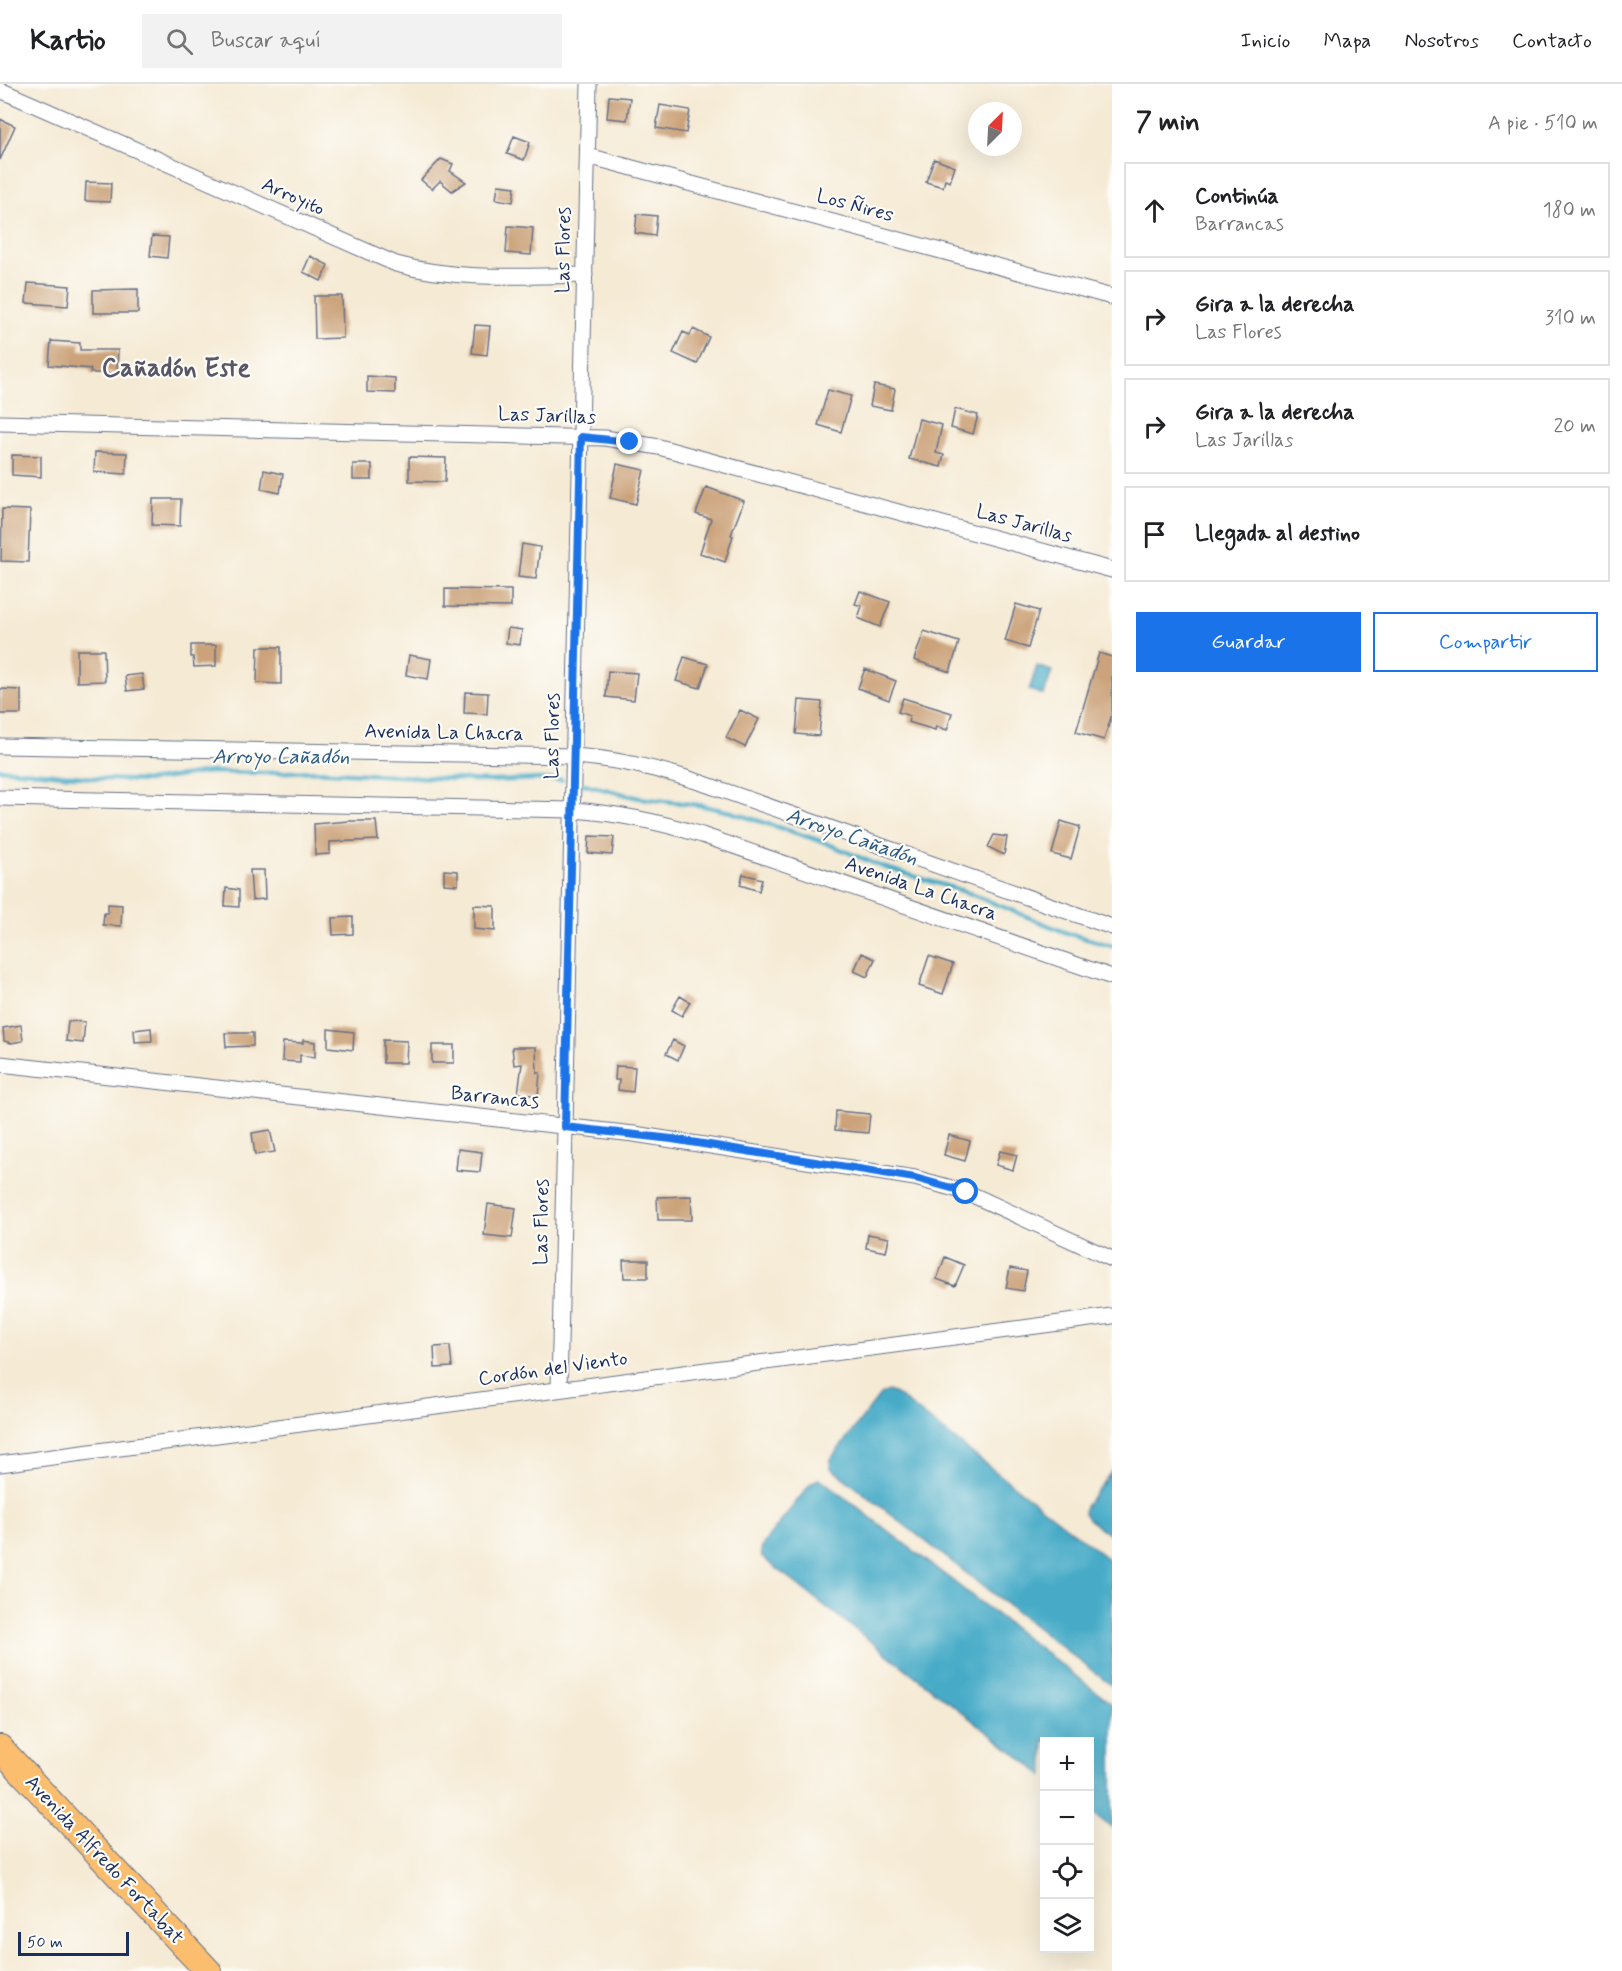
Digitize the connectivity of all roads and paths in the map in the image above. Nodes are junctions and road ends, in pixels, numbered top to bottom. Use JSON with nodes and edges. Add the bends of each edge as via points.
{"nodes":[{"id":1,"x":589,"y":84,"type":"edge"},
{"id":2,"x":0,"y":90,"type":"edge"},
{"id":3,"x":588,"y":156,"type":"junction"},
{"id":4,"x":585,"y":275,"type":"junction"},
{"id":5,"x":1112,"y":297,"type":"edge"},
{"id":6,"x":0,"y":423,"type":"edge"},
{"id":7,"x":581,"y":437,"type":"junction"},
{"id":8,"x":1112,"y":570,"type":"edge"},
{"id":9,"x":0,"y":746,"type":"edge"},
{"id":10,"x":574,"y":756,"type":"junction"},
{"id":11,"x":0,"y":798,"type":"edge"},
{"id":12,"x":573,"y":810,"type":"junction"},
{"id":13,"x":1112,"y":927,"type":"edge"},
{"id":14,"x":1112,"y":977,"type":"edge"},
{"id":15,"x":0,"y":1064,"type":"edge"},
{"id":16,"x":565,"y":1127,"type":"junction"},
{"id":17,"x":1112,"y":1259,"type":"edge"},
{"id":18,"x":1112,"y":1316,"type":"edge"},
{"id":19,"x":559,"y":1389,"type":"junction"},
{"id":20,"x":0,"y":1464,"type":"edge"},
{"id":21,"x":0,"y":1748,"type":"edge"},
{"id":22,"x":208,"y":1971,"type":"edge"}],
"edges":[{"from":1,"to":3,"type":"street","name":"Las Flores"},
{"from":2,"to":4,"type":"street","name":"Arroyito","via":[[396,264],[468,276]]},
{"from":3,"to":4,"type":"street","name":"Las Flores"},
{"from":3,"to":5,"type":"street","name":"Los Ñires"},
{"from":4,"to":7,"type":"street","name":"Las Flores"},
{"from":6,"to":7,"type":"street","name":"Las Jarillas"},
{"from":7,"to":8,"type":"street","name":"Las Jarillas","via":[[659,447]]},
{"from":7,"to":10,"type":"street","name":"Las Flores"},
{"from":9,"to":10,"type":"street","name":"Avenida La Chacra"},
{"from":10,"to":12,"type":"street","name":"Las Flores"},
{"from":10,"to":13,"type":"street","name":"Avenida La Chacra","via":[[617,760],[682,776]]},
{"from":11,"to":12,"type":"street","name":"Avenida La Chacra"},
{"from":12,"to":14,"type":"street","name":"Avenida La Chacra","via":[[647,820],[702,835]]},
{"from":12,"to":16,"type":"street","name":"Las Flores"},
{"from":15,"to":16,"type":"street","name":"Barrancas"},
{"from":16,"to":17,"type":"street","name":"Barrancas","via":[[672,1139],[940,1184]]},
{"from":16,"to":19,"type":"street","name":"Las Flores"},
{"from":18,"to":19,"type":"street","name":"Cordón del Viento"},
{"from":19,"to":20,"type":"street","name":"Cordón del Viento"},
{"from":21,"to":22,"type":"highway","name":"Avenida Alfredo Fortabat"}]}
